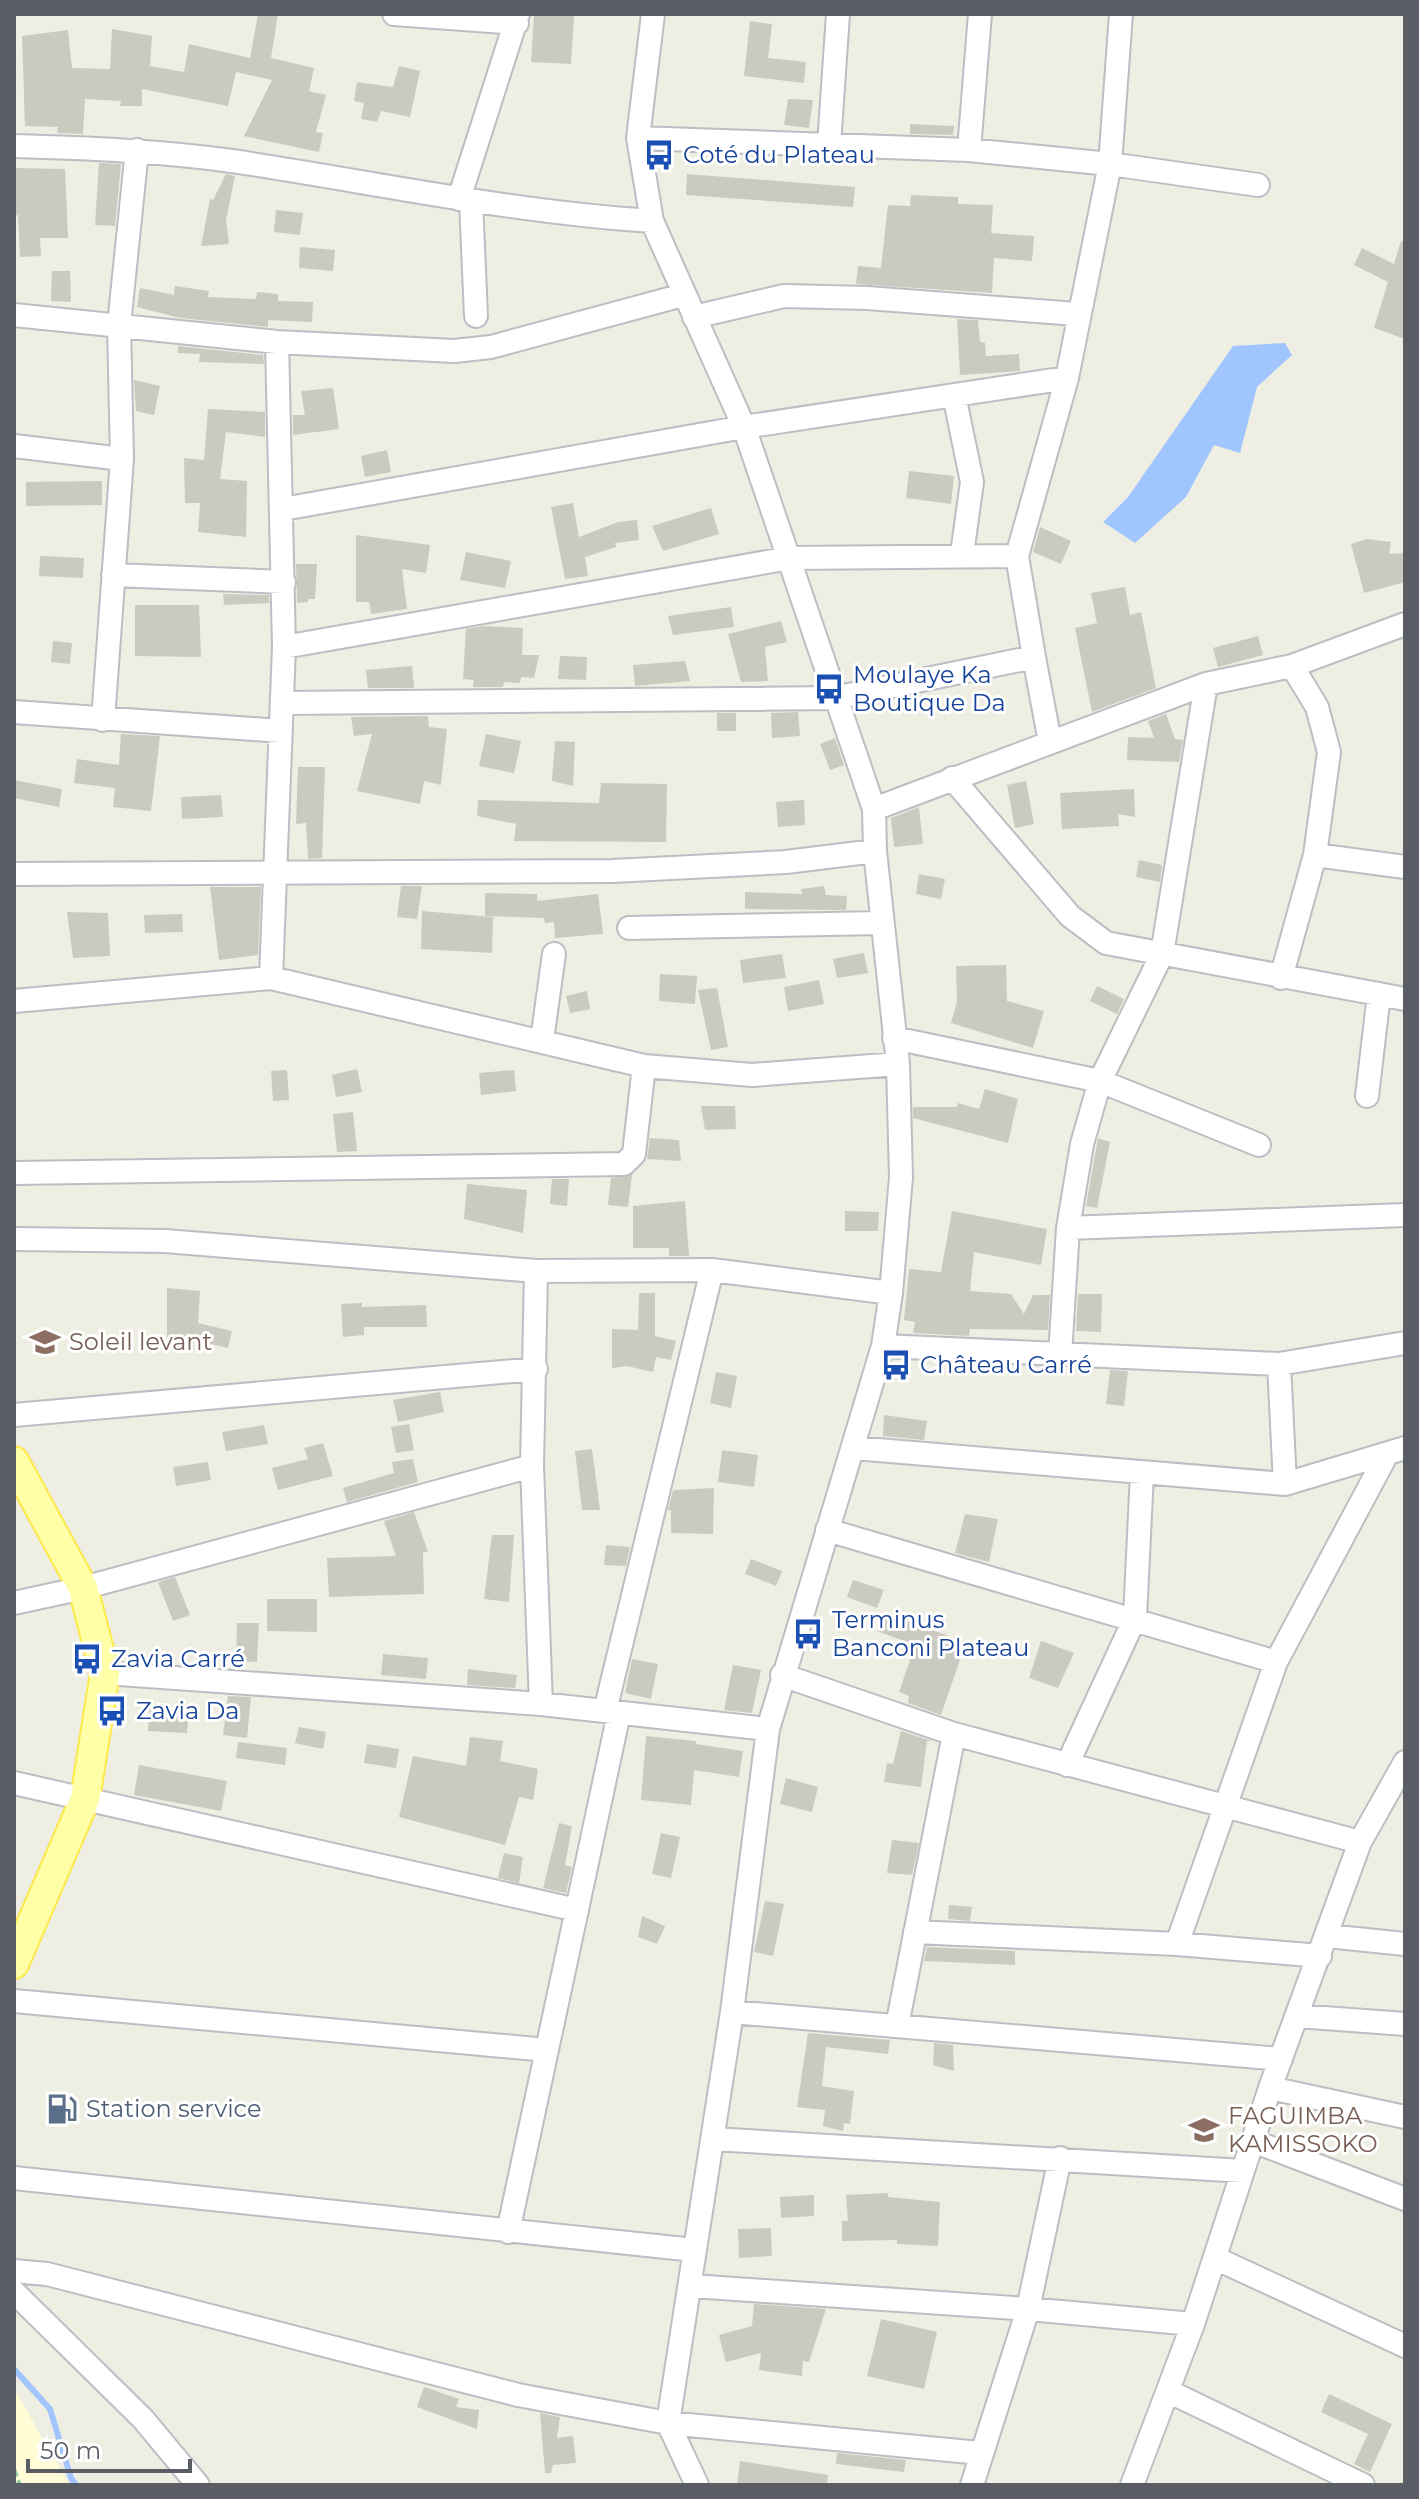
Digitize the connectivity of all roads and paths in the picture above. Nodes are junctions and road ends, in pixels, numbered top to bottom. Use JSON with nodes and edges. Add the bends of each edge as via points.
{"nodes":[{"id":1,"x":394,"y":14,"type":"edge"},
{"id":2,"x":653,"y":14,"type":"edge"},
{"id":3,"x":838,"y":14,"type":"edge"},
{"id":4,"x":980,"y":14,"type":"edge"},
{"id":5,"x":1121,"y":14,"type":"edge"},
{"id":6,"x":517,"y":19,"type":"edge"},
{"id":7,"x":638,"y":138,"type":"junction"},
{"id":8,"x":829,"y":145,"type":"junction"},
{"id":9,"x":14,"y":146,"type":"edge"},
{"id":10,"x":137,"y":150,"type":"junction"},
{"id":11,"x":969,"y":150,"type":"junction"},
{"id":12,"x":1110,"y":164,"type":"junction"},
{"id":13,"x":1258,"y":185,"type":"dead end"},
{"id":14,"x":465,"y":200,"type":"junction"},
{"id":15,"x":652,"y":221,"type":"junction"},
{"id":16,"x":683,"y":295,"type":"junction"},
{"id":17,"x":1077,"y":314,"type":"junction"},
{"id":18,"x":14,"y":315,"type":"edge"},
{"id":19,"x":476,"y":316,"type":"dead end"},
{"id":20,"x":694,"y":317,"type":"junction"},
{"id":21,"x":119,"y":325,"type":"junction"},
{"id":22,"x":277,"y":342,"type":"junction"},
{"id":23,"x":1067,"y":378,"type":"junction"},
{"id":24,"x":954,"y":395,"type":"junction"},
{"id":25,"x":744,"y":427,"type":"junction"},
{"id":26,"x":14,"y":446,"type":"edge"},
{"id":27,"x":122,"y":459,"type":"junction"},
{"id":28,"x":283,"y":509,"type":"junction"},
{"id":29,"x":962,"y":554,"type":"junction"},
{"id":30,"x":1017,"y":556,"type":"junction"},
{"id":31,"x":790,"y":558,"type":"junction"},
{"id":32,"x":113,"y":575,"type":"junction"},
{"id":33,"x":284,"y":582,"type":"junction"},
{"id":34,"x":1405,"y":624,"type":"edge"},
{"id":35,"x":284,"y":647,"type":"junction"},
{"id":36,"x":1034,"y":657,"type":"junction"},
{"id":37,"x":1292,"y":666,"type":"junction"},
{"id":38,"x":1206,"y":684,"type":"junction"},
{"id":39,"x":834,"y":698,"type":"junction"},
{"id":40,"x":282,"y":703,"type":"junction"},
{"id":41,"x":14,"y":712,"type":"edge"},
{"id":42,"x":103,"y":720,"type":"junction"},
{"id":43,"x":281,"y":731,"type":"junction"},
{"id":44,"x":1050,"y":742,"type":"junction"},
{"id":45,"x":952,"y":778,"type":"junction"},
{"id":46,"x":874,"y":809,"type":"junction"},
{"id":47,"x":875,"y":851,"type":"junction"},
{"id":48,"x":1315,"y":855,"type":"junction"},
{"id":49,"x":1405,"y":867,"type":"edge"},
{"id":50,"x":277,"y":873,"type":"junction"},
{"id":51,"x":14,"y":874,"type":"edge"},
{"id":52,"x":882,"y":923,"type":"junction"},
{"id":53,"x":629,"y":928,"type":"dead end"},
{"id":54,"x":554,"y":954,"type":"dead end"},
{"id":55,"x":1162,"y":954,"type":"junction"},
{"id":56,"x":271,"y":978,"type":"junction"},
{"id":57,"x":1281,"y":978,"type":"junction"},
{"id":58,"x":1379,"y":994,"type":"junction"},
{"id":59,"x":1405,"y":999,"type":"edge"},
{"id":60,"x":14,"y":1001,"type":"edge"},
{"id":61,"x":894,"y":1038,"type":"junction"},
{"id":62,"x":542,"y":1040,"type":"junction"},
{"id":63,"x":898,"y":1064,"type":"junction"},
{"id":64,"x":644,"y":1066,"type":"junction"},
{"id":65,"x":1100,"y":1081,"type":"junction"},
{"id":66,"x":1367,"y":1096,"type":"dead end"},
{"id":67,"x":1259,"y":1145,"type":"dead end"},
{"id":68,"x":14,"y":1173,"type":"edge"},
{"id":69,"x":1405,"y":1215,"type":"edge"},
{"id":70,"x":1068,"y":1228,"type":"junction"},
{"id":71,"x":14,"y":1239,"type":"edge"},
{"id":72,"x":712,"y":1270,"type":"junction"},
{"id":73,"x":536,"y":1271,"type":"junction"},
{"id":74,"x":891,"y":1293,"type":"junction"},
{"id":75,"x":1405,"y":1343,"type":"edge"},
{"id":76,"x":883,"y":1346,"type":"junction"},
{"id":77,"x":1060,"y":1355,"type":"junction"},
{"id":78,"x":1279,"y":1364,"type":"junction"},
{"id":79,"x":536,"y":1369,"type":"junction"},
{"id":80,"x":14,"y":1415,"type":"edge"},
{"id":81,"x":854,"y":1448,"type":"junction"},
{"id":82,"x":1396,"y":1451,"type":"edge"},
{"id":83,"x":14,"y":1461,"type":"edge"},
{"id":84,"x":532,"y":1466,"type":"junction"},
{"id":85,"x":1142,"y":1473,"type":"junction"},
{"id":86,"x":1285,"y":1484,"type":"junction"},
{"id":87,"x":827,"y":1530,"type":"junction"},
{"id":88,"x":83,"y":1588,"type":"junction"},
{"id":89,"x":14,"y":1603,"type":"edge"},
{"id":90,"x":1135,"y":1618,"type":"junction"},
{"id":91,"x":1276,"y":1662,"type":"junction"},
{"id":92,"x":105,"y":1673,"type":"junction"},
{"id":93,"x":782,"y":1675,"type":"junction"},
{"id":94,"x":541,"y":1704,"type":"junction"},
{"id":95,"x":612,"y":1712,"type":"junction"},
{"id":96,"x":768,"y":1729,"type":"junction"},
{"id":97,"x":954,"y":1734,"type":"junction"},
{"id":98,"x":1405,"y":1762,"type":"edge"},
{"id":99,"x":1067,"y":1765,"type":"junction"},
{"id":100,"x":14,"y":1783,"type":"edge"},
{"id":101,"x":85,"y":1799,"type":"junction"},
{"id":102,"x":1395,"y":1800,"type":"edge"},
{"id":103,"x":1225,"y":1808,"type":"junction"},
{"id":104,"x":1360,"y":1842,"type":"junction"},
{"id":105,"x":577,"y":1910,"type":"junction"},
{"id":106,"x":915,"y":1932,"type":"junction"},
{"id":107,"x":1177,"y":1944,"type":"junction"},
{"id":108,"x":1405,"y":1944,"type":"edge"},
{"id":109,"x":1323,"y":1946,"type":"junction"},
{"id":110,"x":14,"y":1964,"type":"edge"},
{"id":111,"x":14,"y":2001,"type":"edge"},
{"id":112,"x":732,"y":2012,"type":"junction"},
{"id":113,"x":1297,"y":2016,"type":"junction"},
{"id":114,"x":1405,"y":2024,"type":"edge"},
{"id":115,"x":897,"y":2026,"type":"junction"},
{"id":116,"x":547,"y":2050,"type":"junction"},
{"id":117,"x":1281,"y":2059,"type":"junction"},
{"id":118,"x":1270,"y":2088,"type":"junction"},
{"id":119,"x":1405,"y":2117,"type":"edge"},
{"id":120,"x":713,"y":2139,"type":"junction"},
{"id":121,"x":1253,"y":2141,"type":"junction"},
{"id":122,"x":1060,"y":2158,"type":"junction"},
{"id":123,"x":1243,"y":2171,"type":"junction"},
{"id":124,"x":14,"y":2178,"type":"edge"},
{"id":125,"x":1405,"y":2199,"type":"edge"},
{"id":126,"x":508,"y":2232,"type":"junction"},
{"id":127,"x":694,"y":2250,"type":"junction"},
{"id":128,"x":1215,"y":2258,"type":"junction"},
{"id":129,"x":14,"y":2271,"type":"edge"},
{"id":130,"x":692,"y":2286,"type":"junction"},
{"id":131,"x":14,"y":2292,"type":"edge"},
{"id":132,"x":1028,"y":2309,"type":"junction"},
{"id":133,"x":1193,"y":2324,"type":"junction"},
{"id":134,"x":1405,"y":2346,"type":"edge"},
{"id":135,"x":1168,"y":2391,"type":"junction"},
{"id":136,"x":668,"y":2423,"type":"junction"},
{"id":137,"x":980,"y":2453,"type":"junction"},
{"id":138,"x":14,"y":2469,"type":"edge"},
{"id":139,"x":20,"y":2485,"type":"edge"},
{"id":140,"x":198,"y":2485,"type":"edge"},
{"id":141,"x":697,"y":2485,"type":"edge"},
{"id":142,"x":972,"y":2485,"type":"edge"},
{"id":143,"x":1132,"y":2485,"type":"edge"},
{"id":144,"x":1363,"y":2485,"type":"edge"}],
"edges":[{"from":1,"to":6,"type":"street"},
{"from":2,"to":7,"type":"street"},
{"from":3,"to":8,"type":"street"},
{"from":4,"to":11,"type":"street"},
{"from":5,"to":12,"type":"street"},
{"from":6,"to":14,"type":"street"},
{"from":7,"to":8,"type":"street"},
{"from":7,"to":15,"type":"street"},
{"from":8,"to":11,"type":"street"},
{"from":9,"to":10,"type":"street"},
{"from":10,"to":14,"type":"street"},
{"from":10,"to":21,"type":"street"},
{"from":11,"to":12,"type":"street"},
{"from":12,"to":13,"type":"street"},
{"from":12,"to":17,"type":"street"},
{"from":14,"to":15,"type":"street","via":[[560,215]]},
{"from":14,"to":19,"type":"street"},
{"from":15,"to":16,"type":"street"},
{"from":16,"to":20,"type":"street"},
{"from":16,"to":22,"type":"street","via":[[491,347],[454,351]]},
{"from":17,"to":20,"type":"street","via":[[784,296]]},
{"from":17,"to":23,"type":"street"},
{"from":18,"to":21,"type":"street"},
{"from":20,"to":25,"type":"street"},
{"from":21,"to":22,"type":"street"},
{"from":21,"to":27,"type":"street"},
{"from":22,"to":28,"type":"street"},
{"from":23,"to":24,"type":"street"},
{"from":23,"to":30,"type":"street"},
{"from":24,"to":25,"type":"street"},
{"from":24,"to":29,"type":"street","via":[[972,482]]},
{"from":25,"to":28,"type":"street"},
{"from":25,"to":31,"type":"street"},
{"from":26,"to":27,"type":"street"},
{"from":27,"to":32,"type":"street"},
{"from":28,"to":33,"type":"street"},
{"from":29,"to":30,"type":"street"},
{"from":29,"to":31,"type":"street"},
{"from":30,"to":36,"type":"street"},
{"from":31,"to":35,"type":"street"},
{"from":31,"to":39,"type":"street"},
{"from":32,"to":33,"type":"street"},
{"from":32,"to":42,"type":"street"},
{"from":33,"to":35,"type":"street"},
{"from":34,"to":37,"type":"street"},
{"from":35,"to":40,"type":"street"},
{"from":36,"to":39,"type":"street"},
{"from":36,"to":44,"type":"street"},
{"from":37,"to":38,"type":"street"},
{"from":37,"to":48,"type":"street","via":[[1317,707],[1329,752]]},
{"from":38,"to":44,"type":"street"},
{"from":38,"to":55,"type":"street"},
{"from":39,"to":40,"type":"street"},
{"from":39,"to":46,"type":"street"},
{"from":40,"to":43,"type":"street"},
{"from":41,"to":42,"type":"street"},
{"from":42,"to":43,"type":"street"},
{"from":43,"to":50,"type":"street"},
{"from":44,"to":45,"type":"street"},
{"from":45,"to":46,"type":"street"},
{"from":45,"to":55,"type":"street","via":[[1070,916],[1106,943]]},
{"from":46,"to":47,"type":"street"},
{"from":47,"to":50,"type":"street","via":[[786,862],[613,871]]},
{"from":47,"to":52,"type":"street"},
{"from":48,"to":49,"type":"street"},
{"from":48,"to":57,"type":"street"},
{"from":50,"to":51,"type":"street"},
{"from":50,"to":56,"type":"street"},
{"from":52,"to":53,"type":"street"},
{"from":52,"to":61,"type":"street"},
{"from":54,"to":62,"type":"street"},
{"from":55,"to":57,"type":"street"},
{"from":55,"to":65,"type":"street"},
{"from":56,"to":60,"type":"street"},
{"from":56,"to":62,"type":"street"},
{"from":57,"to":58,"type":"street"},
{"from":58,"to":59,"type":"street"},
{"from":58,"to":66,"type":"street"},
{"from":61,"to":63,"type":"street"},
{"from":61,"to":65,"type":"street"},
{"from":62,"to":64,"type":"street"},
{"from":63,"to":64,"type":"street","via":[[752,1075]]},
{"from":63,"to":74,"type":"street","via":[[901,1177]]},
{"from":64,"to":68,"type":"street","via":[[634,1154],[624,1164]]},
{"from":65,"to":67,"type":"street"},
{"from":65,"to":70,"type":"street","via":[[1082,1144]]},
{"from":69,"to":70,"type":"street"},
{"from":70,"to":77,"type":"street"},
{"from":71,"to":73,"type":"street","via":[[165,1241]]},
{"from":72,"to":73,"type":"street"},
{"from":72,"to":74,"type":"street"},
{"from":72,"to":95,"type":"street"},
{"from":73,"to":79,"type":"street"},
{"from":74,"to":76,"type":"street"},
{"from":75,"to":78,"type":"street"},
{"from":76,"to":77,"type":"street"},
{"from":76,"to":81,"type":"street"},
{"from":77,"to":78,"type":"street"},
{"from":78,"to":86,"type":"street"},
{"from":79,"to":80,"type":"street"},
{"from":79,"to":84,"type":"street"},
{"from":81,"to":85,"type":"street"},
{"from":81,"to":87,"type":"street"},
{"from":82,"to":86,"type":"street"},
{"from":82,"to":91,"type":"street"},
{"from":83,"to":88,"type":"main road"},
{"from":84,"to":88,"type":"street"},
{"from":84,"to":94,"type":"street"},
{"from":85,"to":86,"type":"street"},
{"from":85,"to":90,"type":"street"},
{"from":87,"to":90,"type":"street"},
{"from":87,"to":93,"type":"street"},
{"from":88,"to":89,"type":"street"},
{"from":88,"to":92,"type":"main road"},
{"from":90,"to":91,"type":"street"},
{"from":90,"to":99,"type":"street"},
{"from":91,"to":103,"type":"street"},
{"from":92,"to":94,"type":"street"},
{"from":92,"to":101,"type":"main road"},
{"from":93,"to":96,"type":"street"},
{"from":93,"to":97,"type":"street"},
{"from":94,"to":95,"type":"street"},
{"from":95,"to":96,"type":"street"},
{"from":95,"to":105,"type":"street"},
{"from":96,"to":112,"type":"street"},
{"from":97,"to":99,"type":"street"},
{"from":97,"to":106,"type":"street"},
{"from":98,"to":102,"type":"street"},
{"from":99,"to":103,"type":"street"},
{"from":100,"to":101,"type":"street"},
{"from":101,"to":105,"type":"street"},
{"from":101,"to":110,"type":"main road"},
{"from":102,"to":104,"type":"street"},
{"from":103,"to":104,"type":"street"},
{"from":103,"to":107,"type":"street"},
{"from":104,"to":109,"type":"street"},
{"from":105,"to":116,"type":"street"},
{"from":106,"to":107,"type":"street"},
{"from":106,"to":115,"type":"street"},
{"from":107,"to":109,"type":"street"},
{"from":108,"to":109,"type":"street"},
{"from":109,"to":113,"type":"street"},
{"from":111,"to":116,"type":"street"},
{"from":112,"to":115,"type":"street"},
{"from":112,"to":120,"type":"street"},
{"from":113,"to":114,"type":"street"},
{"from":113,"to":117,"type":"street"},
{"from":115,"to":117,"type":"street"},
{"from":116,"to":126,"type":"street"},
{"from":117,"to":118,"type":"street"},
{"from":118,"to":119,"type":"street"},
{"from":118,"to":121,"type":"street"},
{"from":120,"to":122,"type":"street"},
{"from":120,"to":127,"type":"street"},
{"from":121,"to":123,"type":"street"},
{"from":121,"to":125,"type":"street"},
{"from":122,"to":123,"type":"street"},
{"from":122,"to":132,"type":"street"},
{"from":123,"to":128,"type":"street"},
{"from":124,"to":126,"type":"street"},
{"from":126,"to":127,"type":"street"},
{"from":127,"to":130,"type":"street"},
{"from":128,"to":133,"type":"street"},
{"from":128,"to":134,"type":"street"},
{"from":129,"to":136,"type":"street","via":[[47,2274],[518,2395]]},
{"from":130,"to":132,"type":"street"},
{"from":130,"to":136,"type":"street"},
{"from":131,"to":140,"type":"street","via":[[143,2419]]},
{"from":132,"to":133,"type":"street"},
{"from":132,"to":137,"type":"street"},
{"from":133,"to":135,"type":"street"},
{"from":135,"to":143,"type":"street"},
{"from":135,"to":144,"type":"street"},
{"from":136,"to":137,"type":"street"},
{"from":136,"to":141,"type":"street"},
{"from":137,"to":142,"type":"street"},
{"from":138,"to":139,"type":"path"}]}
